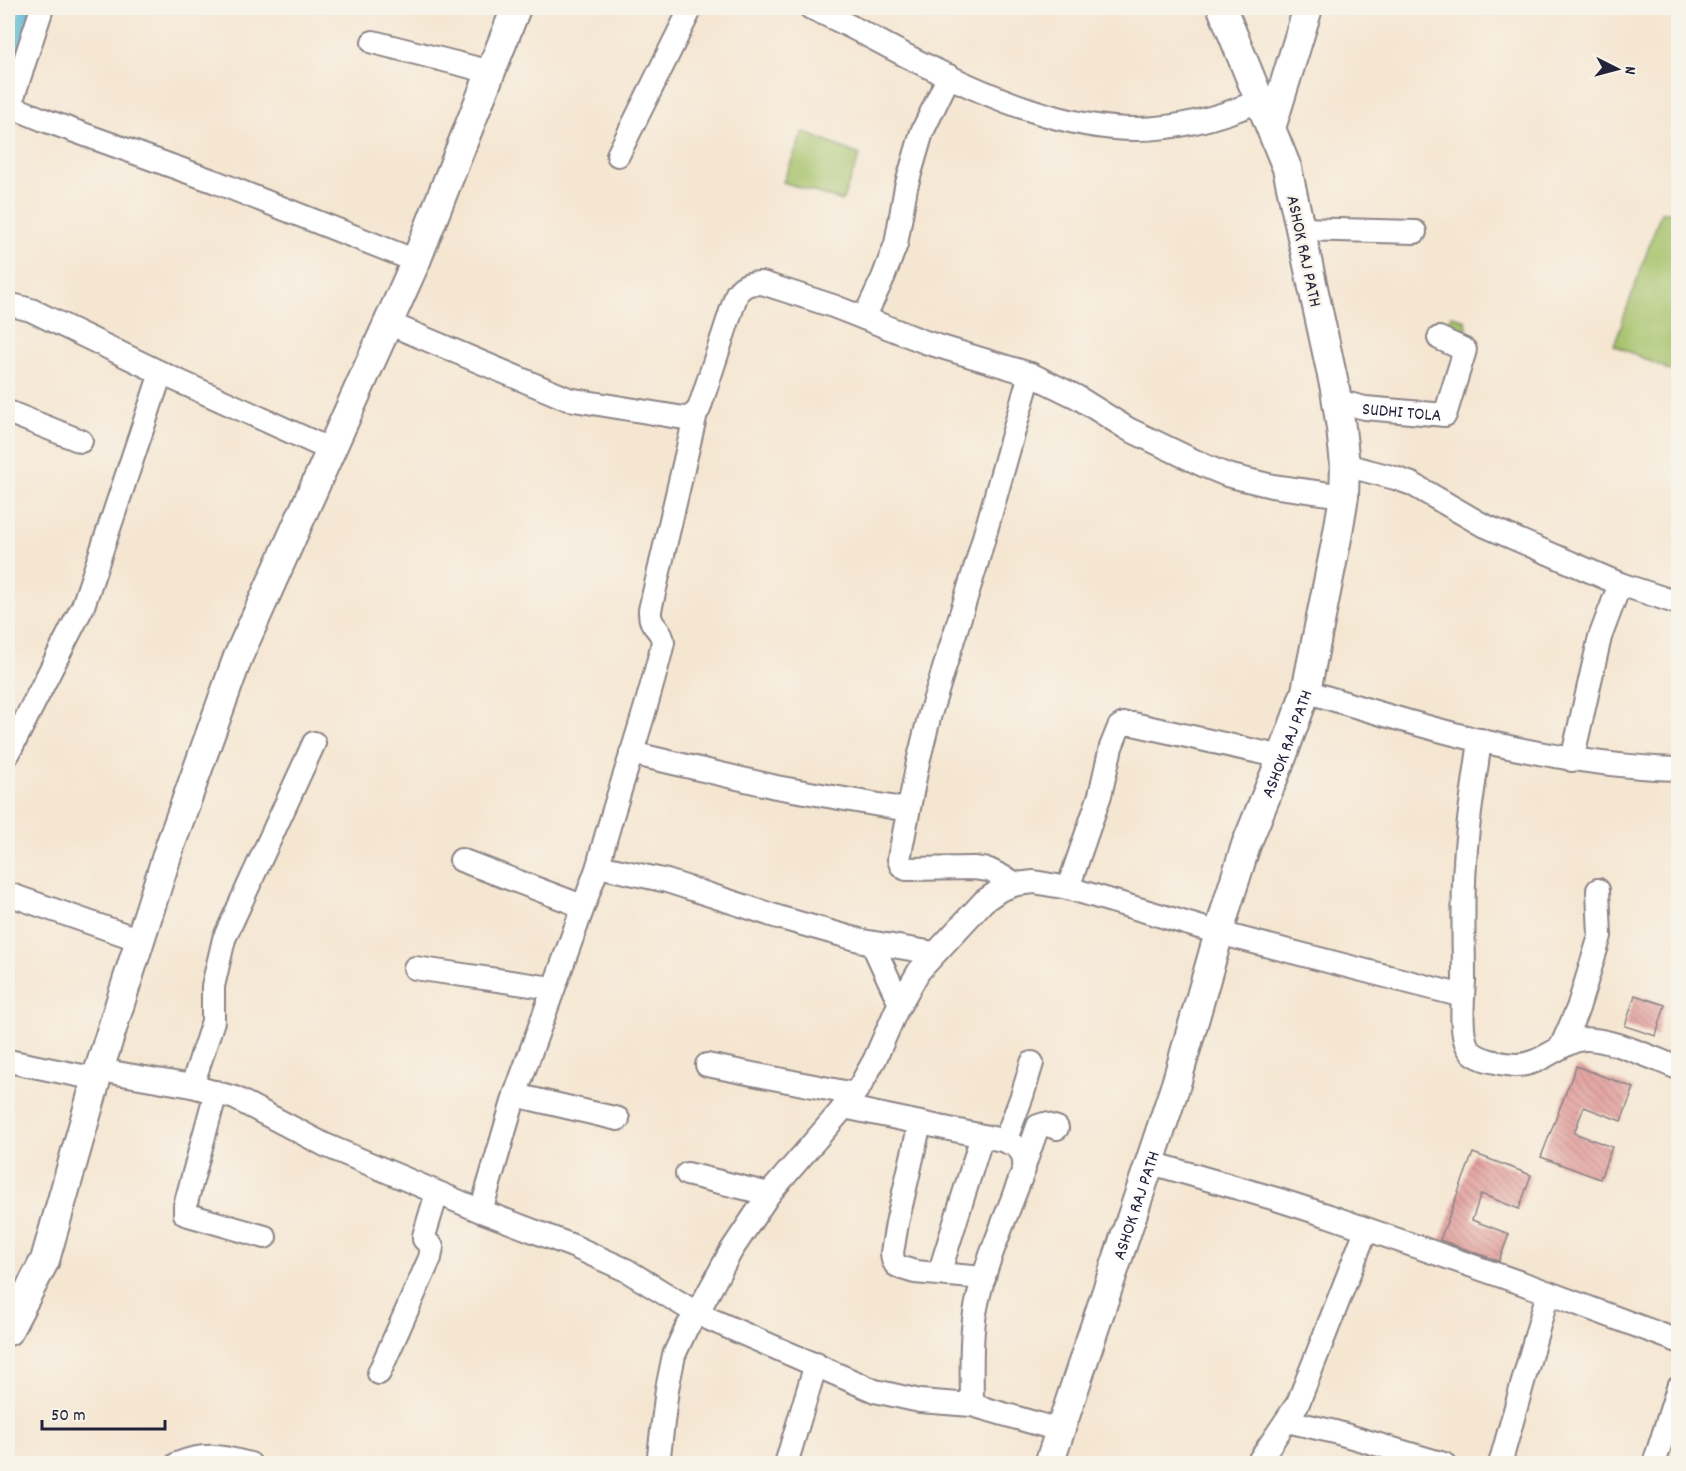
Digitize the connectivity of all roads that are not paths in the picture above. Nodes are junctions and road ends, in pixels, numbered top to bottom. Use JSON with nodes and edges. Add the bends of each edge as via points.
{"nodes":[{"id":1,"x":42,"y":8,"type":"edge"},
{"id":2,"x":516,"y":8,"type":"edge"},
{"id":3,"x":691,"y":8,"type":"edge"},
{"id":4,"x":812,"y":8,"type":"edge"},
{"id":5,"x":1222,"y":8,"type":"edge"},
{"id":6,"x":1308,"y":8,"type":"edge"},
{"id":7,"x":373,"y":42,"type":"dead end"},
{"id":8,"x":490,"y":72,"type":"junction"},
{"id":9,"x":949,"y":76,"type":"junction"},
{"id":10,"x":1260,"y":101,"type":"junction"},
{"id":11,"x":9,"y":109,"type":"edge"},
{"id":12,"x":1271,"y":128,"type":"junction"},
{"id":13,"x":618,"y":155,"type":"dead end"},
{"id":14,"x":1300,"y":229,"type":"junction"},
{"id":15,"x":1415,"y":232,"type":"dead end"},
{"id":16,"x":416,"y":261,"type":"junction"},
{"id":17,"x":8,"y":304,"type":"edge"},
{"id":18,"x":864,"y":318,"type":"junction"},
{"id":19,"x":388,"y":323,"type":"junction"},
{"id":20,"x":1439,"y":338,"type":"dead end"},
{"id":21,"x":160,"y":374,"type":"junction"},
{"id":22,"x":1030,"y":374,"type":"junction"},
{"id":23,"x":1337,"y":401,"type":"junction"},
{"id":24,"x":8,"y":412,"type":"edge"},
{"id":25,"x":696,"y":413,"type":"junction"},
{"id":26,"x":81,"y":441,"type":"dead end"},
{"id":27,"x":331,"y":450,"type":"junction"},
{"id":28,"x":1345,"y":465,"type":"junction"},
{"id":29,"x":1344,"y":496,"type":"junction"},
{"id":30,"x":1620,"y":584,"type":"junction"},
{"id":31,"x":1678,"y":603,"type":"edge"},
{"id":32,"x":1306,"y":692,"type":"junction"},
{"id":33,"x":1480,"y":740,"type":"junction"},
{"id":34,"x":314,"y":743,"type":"dead end"},
{"id":35,"x":631,"y":753,"type":"junction"},
{"id":36,"x":8,"y":754,"type":"edge"},
{"id":37,"x":1282,"y":757,"type":"junction"},
{"id":38,"x":1572,"y":760,"type":"junction"},
{"id":39,"x":1678,"y":769,"type":"edge"},
{"id":40,"x":908,"y":810,"type":"junction"},
{"id":41,"x":461,"y":860,"type":"dead end"},
{"id":42,"x":597,"y":866,"type":"junction"},
{"id":43,"x":1017,"y":884,"type":"junction"},
{"id":44,"x":1068,"y":888,"type":"junction"},
{"id":45,"x":1598,"y":890,"type":"dead end"},
{"id":46,"x":8,"y":894,"type":"edge"},
{"id":47,"x":582,"y":906,"type":"junction"},
{"id":48,"x":1219,"y":933,"type":"junction"},
{"id":49,"x":140,"y":940,"type":"junction"},
{"id":50,"x":872,"y":943,"type":"junction"},
{"id":51,"x":934,"y":953,"type":"junction"},
{"id":52,"x":415,"y":968,"type":"dead end"},
{"id":53,"x":552,"y":988,"type":"junction"},
{"id":54,"x":1463,"y":996,"type":"junction"},
{"id":55,"x":900,"y":1004,"type":"junction"},
{"id":56,"x":1561,"y":1047,"type":"junction"},
{"id":57,"x":8,"y":1061,"type":"edge"},
{"id":58,"x":1032,"y":1063,"type":"dead end"},
{"id":59,"x":707,"y":1065,"type":"dead end"},
{"id":60,"x":1678,"y":1068,"type":"edge"},
{"id":61,"x":98,"y":1075,"type":"junction"},
{"id":62,"x":192,"y":1086,"type":"junction"},
{"id":63,"x":216,"y":1092,"type":"junction"},
{"id":64,"x":515,"y":1095,"type":"junction"},
{"id":65,"x":849,"y":1101,"type":"junction"},
{"id":66,"x":618,"y":1119,"type":"dead end"},
{"id":67,"x":920,"y":1123,"type":"junction"},
{"id":68,"x":1057,"y":1128,"type":"dead end"},
{"id":69,"x":982,"y":1136,"type":"junction"},
{"id":70,"x":1005,"y":1141,"type":"junction"},
{"id":71,"x":1149,"y":1162,"type":"junction"},
{"id":72,"x":1025,"y":1163,"type":"junction"},
{"id":73,"x":687,"y":1174,"type":"dead end"},
{"id":74,"x":438,"y":1193,"type":"junction"},
{"id":75,"x":769,"y":1194,"type":"junction"},
{"id":76,"x":481,"y":1211,"type":"junction"},
{"id":77,"x":1366,"y":1230,"type":"junction"},
{"id":78,"x":265,"y":1237,"type":"dead end"},
{"id":79,"x":939,"y":1274,"type":"junction"},
{"id":80,"x":984,"y":1278,"type":"junction"},
{"id":81,"x":1548,"y":1293,"type":"junction"},
{"id":82,"x":697,"y":1313,"type":"junction"},
{"id":83,"x":8,"y":1331,"type":"edge"},
{"id":84,"x":1678,"y":1341,"type":"edge"},
{"id":85,"x":816,"y":1364,"type":"junction"},
{"id":86,"x":379,"y":1373,"type":"dead end"},
{"id":87,"x":1678,"y":1388,"type":"edge"},
{"id":88,"x":972,"y":1405,"type":"junction"},
{"id":89,"x":1287,"y":1421,"type":"junction"},
{"id":90,"x":1059,"y":1430,"type":"junction"},
{"id":91,"x":1670,"y":1444,"type":"edge"},
{"id":92,"x":177,"y":1464,"type":"edge"},
{"id":93,"x":250,"y":1464,"type":"edge"},
{"id":94,"x":658,"y":1464,"type":"edge"},
{"id":95,"x":786,"y":1464,"type":"edge"},
{"id":96,"x":1049,"y":1464,"type":"edge"},
{"id":97,"x":1257,"y":1464,"type":"edge"},
{"id":98,"x":1444,"y":1464,"type":"edge"},
{"id":99,"x":1500,"y":1464,"type":"edge"},
{"id":100,"x":1654,"y":1464,"type":"edge"}],
"edges":[{"from":1,"to":11,"type":"street"},
{"from":2,"to":8,"type":"main road"},
{"from":3,"to":13,"type":"street"},
{"from":4,"to":9,"type":"street"},
{"from":5,"to":10,"type":"main road","name":"ASHOK RAJ PATH"},
{"from":6,"to":12,"type":"main road"},
{"from":7,"to":8,"type":"street"},
{"from":8,"to":16,"type":"main road"},
{"from":9,"to":10,"type":"street","via":[[1033,112],[1118,129],[1184,124]]},
{"from":9,"to":18,"type":"street","via":[[922,132],[906,187],[896,244]]},
{"from":10,"to":12,"type":"main road","name":"ASHOK RAJ PATH"},
{"from":11,"to":16,"type":"street","via":[[216,182]]},
{"from":12,"to":14,"type":"main road","name":"ASHOK RAJ PATH","via":[[1287,168]]},
{"from":14,"to":15,"type":"street"},
{"from":14,"to":23,"type":"main road","name":"ASHOK RAJ PATH"},
{"from":16,"to":19,"type":"main road"},
{"from":17,"to":21,"type":"street","via":[[31,310]]},
{"from":18,"to":22,"type":"street"},
{"from":18,"to":25,"type":"street","via":[[762,283],[743,286],[733,303]]},
{"from":19,"to":25,"type":"street","via":[[568,399],[673,417],[691,417]]},
{"from":19,"to":27,"type":"main road"},
{"from":20,"to":23,"type":"street","name":"SUDHI TOLA","via":[[1465,350],[1445,415],[1365,408]]},
{"from":21,"to":27,"type":"street"},
{"from":21,"to":36,"type":"street","via":[[83,606]]},
{"from":22,"to":29,"type":"street","via":[[1128,429],[1216,471],[1272,486]]},
{"from":22,"to":40,"type":"street","via":[[930,714]]},
{"from":23,"to":28,"type":"main road","name":"ASHOK RAJ PATH"},
{"from":24,"to":26,"type":"street"},
{"from":25,"to":35,"type":"street","via":[[650,610],[651,624],[663,636],[663,642]]},
{"from":27,"to":49,"type":"main road","via":[[238,657]]},
{"from":28,"to":29,"type":"main road","name":"ASHOK RAJ PATH"},
{"from":28,"to":30,"type":"street","via":[[1412,484],[1464,516]]},
{"from":29,"to":32,"type":"main road","name":"ASHOK RAJ PATH"},
{"from":30,"to":31,"type":"street"},
{"from":30,"to":38,"type":"street","via":[[1600,637]]},
{"from":32,"to":33,"type":"street"},
{"from":32,"to":37,"type":"main road","name":"ASHOK RAJ PATH"},
{"from":33,"to":38,"type":"street"},
{"from":33,"to":54,"type":"street","via":[[1465,861]]},
{"from":34,"to":62,"type":"street","via":[[224,939],[213,986],[213,1021]]},
{"from":35,"to":40,"type":"street","via":[[776,787]]},
{"from":35,"to":42,"type":"street"},
{"from":37,"to":44,"type":"street","via":[[1133,724],[1119,727]]},
{"from":37,"to":48,"type":"main road","name":"ASHOK RAJ PATH","via":[[1246,845]]},
{"from":38,"to":39,"type":"street"},
{"from":40,"to":43,"type":"street","via":[[899,859],[906,869],[989,870]]},
{"from":41,"to":47,"type":"street"},
{"from":42,"to":47,"type":"street"},
{"from":42,"to":50,"type":"street","via":[[668,882]]},
{"from":43,"to":44,"type":"street","via":[[1034,882]]},
{"from":43,"to":51,"type":"street","via":[[984,901]]},
{"from":44,"to":48,"type":"street"},
{"from":45,"to":56,"type":"street","via":[[1600,936],[1578,1008]]},
{"from":46,"to":49,"type":"street"},
{"from":47,"to":53,"type":"street"},
{"from":48,"to":54,"type":"street"},
{"from":48,"to":71,"type":"main road","name":"ASHOK RAJ PATH","via":[[1176,1084]]},
{"from":49,"to":61,"type":"main road"},
{"from":50,"to":51,"type":"street"},
{"from":50,"to":55,"type":"street"},
{"from":51,"to":55,"type":"street"},
{"from":52,"to":53,"type":"street"},
{"from":53,"to":64,"type":"street"},
{"from":54,"to":56,"type":"street","via":[[1465,1036],[1473,1054],[1516,1065],[1541,1059]]},
{"from":55,"to":65,"type":"street","via":[[875,1059]]},
{"from":56,"to":60,"type":"street","via":[[1581,1039],[1596,1040]]},
{"from":57,"to":61,"type":"street"},
{"from":58,"to":70,"type":"street"},
{"from":59,"to":65,"type":"street"},
{"from":61,"to":62,"type":"street"},
{"from":61,"to":83,"type":"main road","via":[[45,1260]]},
{"from":62,"to":63,"type":"street"},
{"from":63,"to":74,"type":"street","via":[[325,1145]]},
{"from":63,"to":78,"type":"street","via":[[185,1214]]},
{"from":64,"to":66,"type":"street"},
{"from":64,"to":76,"type":"street"},
{"from":65,"to":67,"type":"street"},
{"from":65,"to":75,"type":"street"},
{"from":67,"to":69,"type":"street"},
{"from":67,"to":79,"type":"street","via":[[892,1253],[896,1265],[902,1268]]},
{"from":68,"to":72,"type":"street","via":[[1038,1126]]},
{"from":69,"to":70,"type":"street"},
{"from":69,"to":79,"type":"street"},
{"from":70,"to":72,"type":"street","via":[[1021,1150]]},
{"from":71,"to":77,"type":"street","via":[[1275,1198]]},
{"from":71,"to":90,"type":"main road","name":"ASHOK RAJ PATH"},
{"from":72,"to":80,"type":"street"},
{"from":73,"to":75,"type":"street"},
{"from":74,"to":76,"type":"street"},
{"from":74,"to":86,"type":"street","via":[[424,1236],[432,1247],[430,1258]]},
{"from":75,"to":82,"type":"street","via":[[731,1251]]},
{"from":76,"to":82,"type":"street","via":[[626,1270]]},
{"from":77,"to":81,"type":"street"},
{"from":77,"to":89,"type":"street","via":[[1298,1403]]},
{"from":79,"to":80,"type":"street"},
{"from":80,"to":88,"type":"street","via":[[975,1314]]},
{"from":81,"to":84,"type":"street"},
{"from":81,"to":99,"type":"street"},
{"from":82,"to":85,"type":"street"},
{"from":82,"to":94,"type":"street","via":[[670,1368]]},
{"from":85,"to":88,"type":"street","via":[[874,1391],[920,1401]]},
{"from":85,"to":95,"type":"street"},
{"from":87,"to":91,"type":"street"},
{"from":88,"to":90,"type":"street"},
{"from":89,"to":97,"type":"street"},
{"from":89,"to":98,"type":"street"},
{"from":90,"to":96,"type":"main road","name":"ASHOK RAJ PATH"},
{"from":91,"to":100,"type":"street"},
{"from":92,"to":93,"type":"street","via":[[195,1457],[220,1457]]}]}
